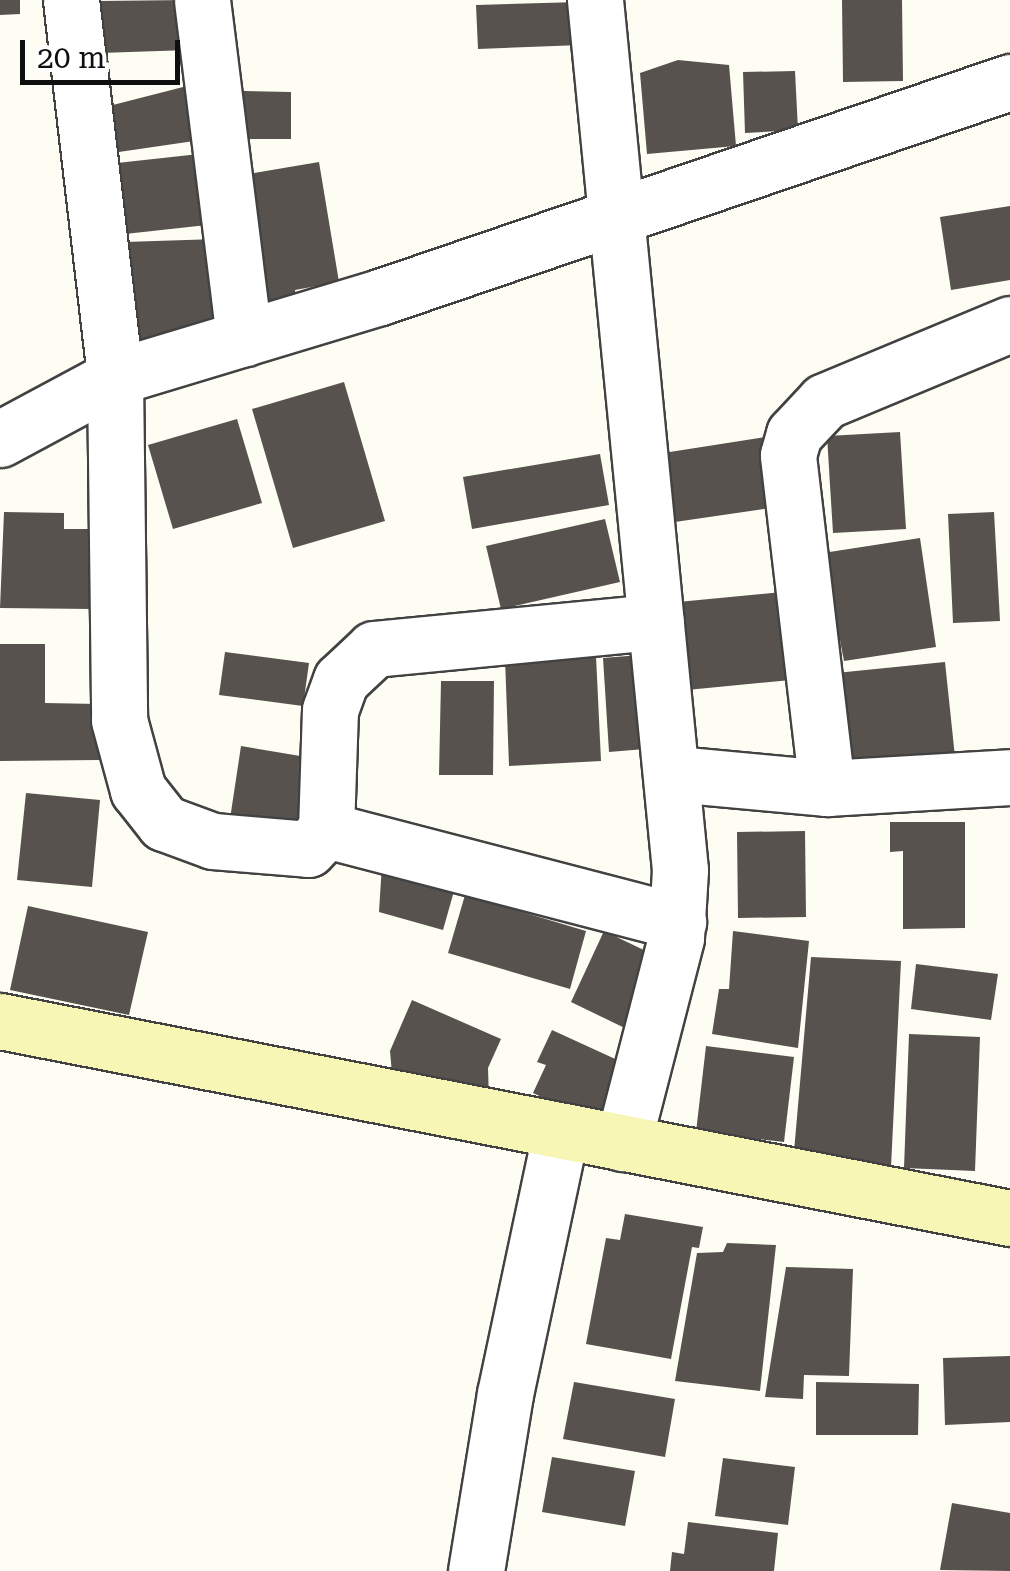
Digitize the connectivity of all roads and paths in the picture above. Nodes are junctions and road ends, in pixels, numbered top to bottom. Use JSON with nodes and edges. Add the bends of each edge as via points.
{"nodes":[{"id":1,"x":71,"y":0,"type":"edge"},
{"id":2,"x":202,"y":0,"type":"edge"},
{"id":3,"x":595,"y":0,"type":"edge"},
{"id":4,"x":1010,"y":82,"type":"edge"},
{"id":5,"x":619,"y":216,"type":"junction"},
{"id":6,"x":1010,"y":324,"type":"edge"},
{"id":7,"x":244,"y":338,"type":"junction"},
{"id":8,"x":115,"y":378,"type":"junction"},
{"id":9,"x":0,"y":439,"type":"edge"},
{"id":10,"x":656,"y":622,"type":"junction"},
{"id":11,"x":675,"y":774,"type":"junction"},
{"id":12,"x":1010,"y":776,"type":"edge"},
{"id":13,"x":826,"y":788,"type":"junction"},
{"id":14,"x":326,"y":830,"type":"junction"},
{"id":15,"x":678,"y":922,"type":"junction"},
{"id":16,"x":0,"y":1020,"type":"edge"},
{"id":17,"x":561,"y":1130,"type":"junction"},
{"id":18,"x":623,"y":1143,"type":"junction"},
{"id":19,"x":1010,"y":1218,"type":"edge"},
{"id":20,"x":476,"y":1571,"type":"edge"}],
"edges":[{"from":1,"to":8,"type":"street"},
{"from":2,"to":7,"type":"street"},
{"from":3,"to":5,"type":"street"},
{"from":4,"to":5,"type":"street"},
{"from":5,"to":7,"type":"street"},
{"from":5,"to":10,"type":"street"},
{"from":6,"to":13,"type":"street","via":[[825,401],[794,434],[788,455]]},
{"from":7,"to":8,"type":"street"},
{"from":8,"to":9,"type":"street"},
{"from":8,"to":14,"type":"street","via":[[118,720],[138,790],[164,823],[213,840],[308,849]]},
{"from":10,"to":11,"type":"street"},
{"from":10,"to":14,"type":"street","via":[[374,649],[341,680],[330,710]]},
{"from":11,"to":13,"type":"street"},
{"from":11,"to":15,"type":"street"},
{"from":12,"to":13,"type":"street"},
{"from":14,"to":15,"type":"street"},
{"from":15,"to":18,"type":"street"},
{"from":16,"to":17,"type":"main road"},
{"from":17,"to":18,"type":"main road"},
{"from":17,"to":20,"type":"street","via":[[505,1394]]},
{"from":18,"to":19,"type":"main road"}]}
